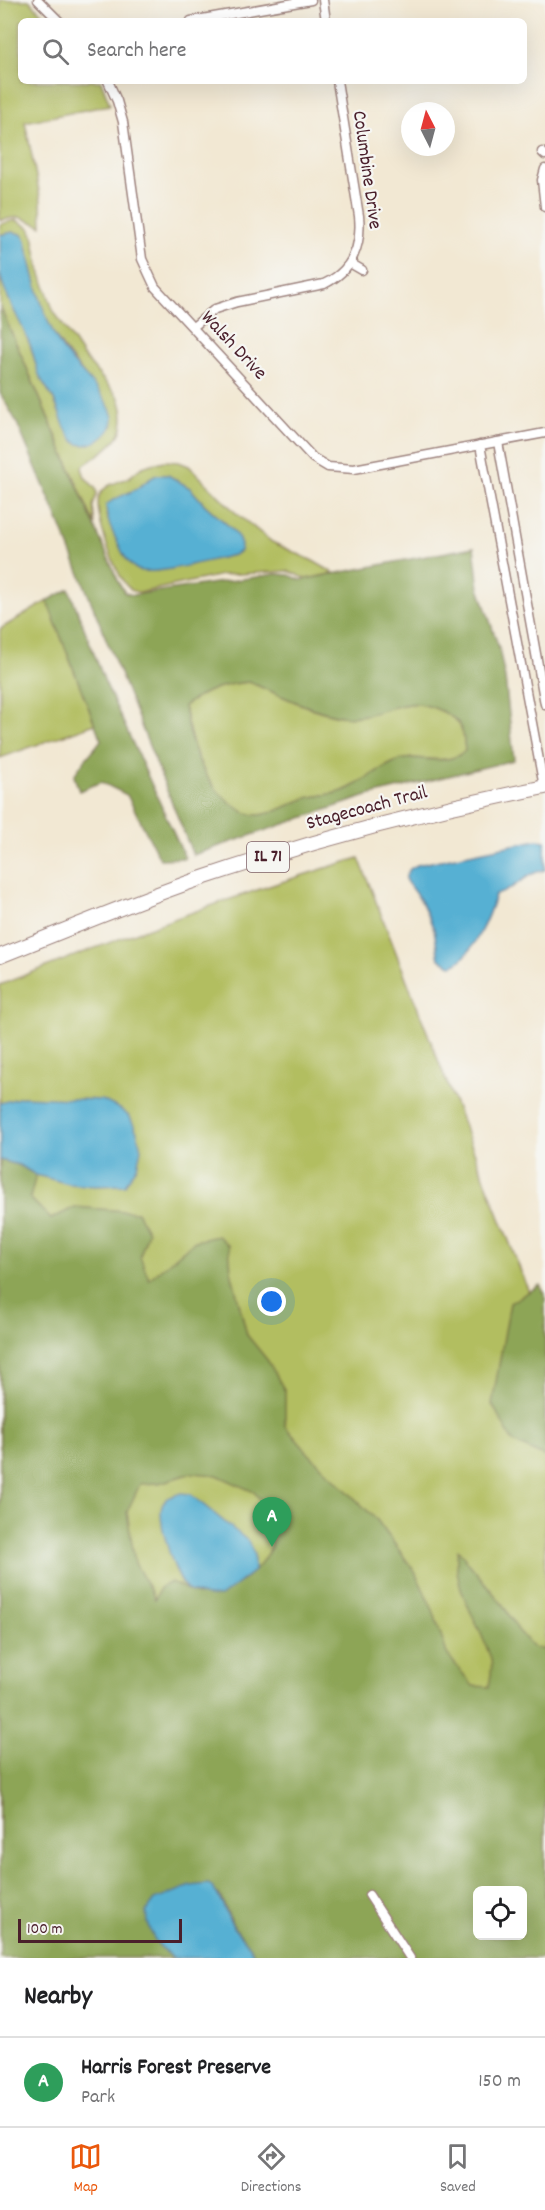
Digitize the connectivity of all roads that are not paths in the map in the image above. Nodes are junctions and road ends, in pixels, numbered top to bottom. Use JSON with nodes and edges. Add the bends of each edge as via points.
{"nodes":[{"id":1,"x":38,"y":0,"type":"edge"},
{"id":2,"x":311,"y":0,"type":"edge"},
{"id":3,"x":323,"y":0,"type":"edge"},
{"id":4,"x":56,"y":18,"type":"edge"},
{"id":5,"x":208,"y":18,"type":"edge"},
{"id":6,"x":326,"y":18,"type":"edge"},
{"id":7,"x":109,"y":84,"type":"edge"},
{"id":8,"x":337,"y":84,"type":"edge"},
{"id":9,"x":545,"y":169,"type":"edge"},
{"id":10,"x":545,"y":207,"type":"edge"},
{"id":11,"x":350,"y":263,"type":"junction"},
{"id":12,"x":362,"y":270,"type":"dead end"},
{"id":13,"x":193,"y":327,"type":"junction"},
{"id":14,"x":545,"y":433,"type":"edge"},
{"id":15,"x":498,"y":442,"type":"junction"},
{"id":16,"x":480,"y":445,"type":"junction"},
{"id":17,"x":537,"y":660,"type":"junction"},
{"id":18,"x":520,"y":663,"type":"junction"},
{"id":19,"x":545,"y":705,"type":"edge"},
{"id":20,"x":544,"y":787,"type":"edge"},
{"id":21,"x":0,"y":956,"type":"edge"},
{"id":22,"x":369,"y":1895,"type":"dead end"},
{"id":23,"x":410,"y":1958,"type":"edge"}],
"edges":[{"from":1,"to":4,"type":"street"},
{"from":2,"to":5,"type":"street"},
{"from":3,"to":6,"type":"street"},
{"from":7,"to":13,"type":"street","name":"Walsh Drive","via":[[123,122],[142,259],[155,287]]},
{"from":8,"to":11,"type":"street","name":"Columbine Drive","via":[[361,233]]},
{"from":9,"to":10,"type":"street"},
{"from":11,"to":12,"type":"street"},
{"from":11,"to":13,"type":"street","name":"Columbine Drive","via":[[324,284],[214,309]]},
{"from":13,"to":16,"type":"street","name":"Walsh Drive","via":[[309,454],[328,467],[354,469]]},
{"from":14,"to":15,"type":"street","name":"Walsh Drive"},
{"from":15,"to":16,"type":"street","name":"Walsh Drive"},
{"from":15,"to":17,"type":"street"},
{"from":16,"to":18,"type":"street"},
{"from":17,"to":18,"type":"street"},
{"from":17,"to":19,"type":"street"},
{"from":18,"to":20,"type":"street"},
{"from":20,"to":21,"type":"main road","name":"Stagecoach Trail","number":"IL 71","via":[[294,849],[164,892]]},
{"from":22,"to":23,"type":"street"}]}
